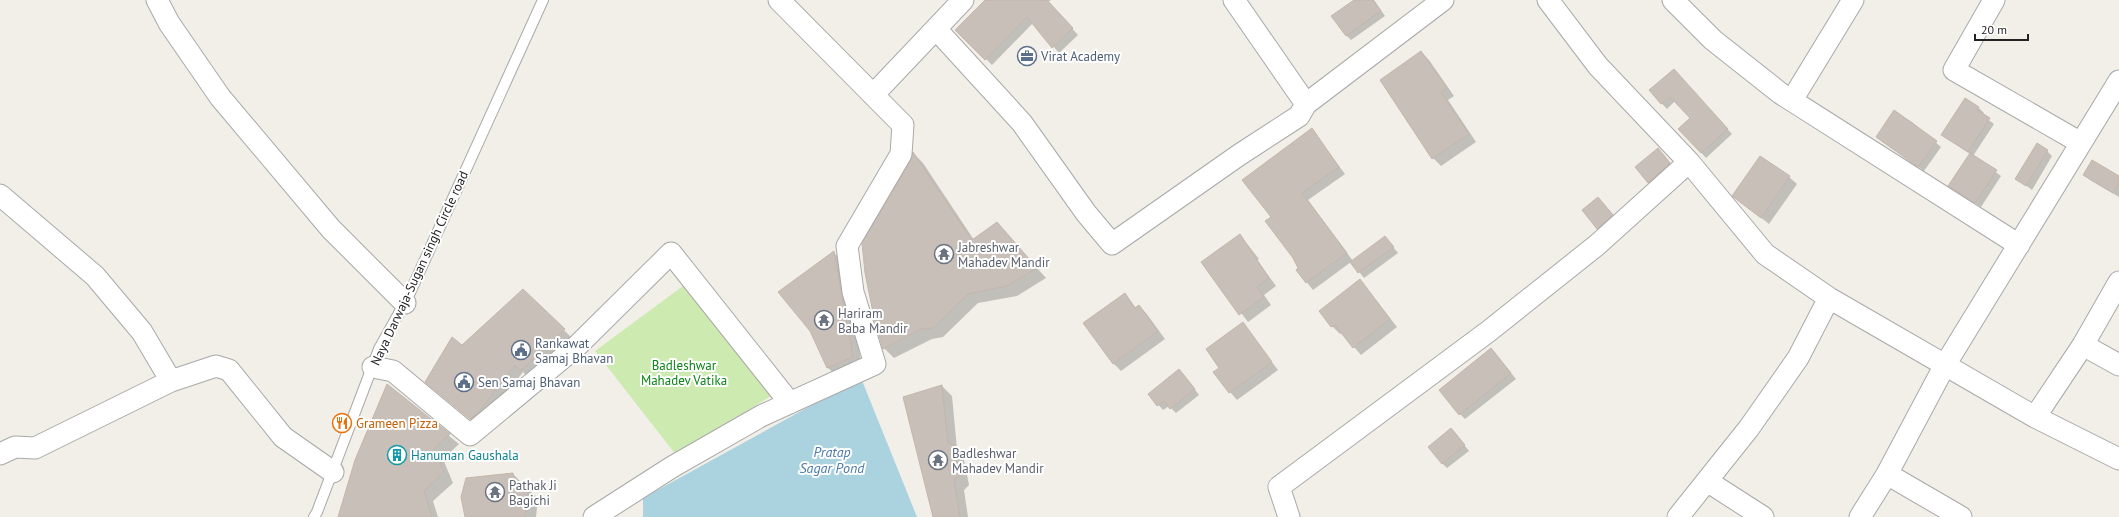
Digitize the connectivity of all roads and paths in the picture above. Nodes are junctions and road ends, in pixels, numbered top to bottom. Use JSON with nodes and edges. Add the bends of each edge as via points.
{"nodes":[{"id":1,"x":157,"y":0,"type":"edge"},
{"id":2,"x":544,"y":0,"type":"edge"},
{"id":3,"x":779,"y":0,"type":"edge"},
{"id":4,"x":963,"y":0,"type":"edge"},
{"id":5,"x":1234,"y":0,"type":"edge"},
{"id":6,"x":1443,"y":0,"type":"edge"},
{"id":7,"x":1548,"y":0,"type":"edge"},
{"id":8,"x":1673,"y":0,"type":"edge"},
{"id":9,"x":1852,"y":0,"type":"edge"},
{"id":10,"x":1994,"y":0,"type":"edge"},
{"id":11,"x":936,"y":29,"type":"junction"},
{"id":12,"x":2119,"y":81,"type":"edge"},
{"id":13,"x":873,"y":95,"type":"junction"},
{"id":14,"x":1792,"y":100,"type":"junction"},
{"id":15,"x":1306,"y":104,"type":"junction"},
{"id":16,"x":2081,"y":143,"type":"junction"},
{"id":17,"x":1689,"y":162,"type":"junction"},
{"id":18,"x":0,"y":195,"type":"edge"},
{"id":19,"x":2019,"y":245,"type":"junction"},
{"id":20,"x":2119,"y":282,"type":"edge"},
{"id":21,"x":1828,"y":298,"type":"junction"},
{"id":22,"x":405,"y":303,"type":"junction"},
{"id":23,"x":2083,"y":345,"type":"junction"},
{"id":24,"x":1945,"y":365,"type":"junction"},
{"id":25,"x":2119,"y":365,"type":"edge"},
{"id":26,"x":373,"y":367,"type":"junction"},
{"id":27,"x":172,"y":381,"type":"junction"},
{"id":28,"x":790,"y":403,"type":"junction"},
{"id":29,"x":2035,"y":417,"type":"junction"},
{"id":30,"x":0,"y":454,"type":"edge"},
{"id":31,"x":2119,"y":459,"type":"edge"},
{"id":32,"x":333,"y":472,"type":"junction"},
{"id":33,"x":1887,"y":474,"type":"junction"},
{"id":34,"x":1708,"y":482,"type":"junction"},
{"id":35,"x":314,"y":517,"type":"edge"},
{"id":36,"x":594,"y":517,"type":"edge"},
{"id":37,"x":1289,"y":517,"type":"edge"},
{"id":38,"x":1678,"y":517,"type":"edge"},
{"id":39,"x":1763,"y":517,"type":"edge"},
{"id":40,"x":1860,"y":517,"type":"edge"},
{"id":41,"x":1961,"y":517,"type":"edge"}],
"edges":[{"from":1,"to":22,"type":"street","via":[[220,97],[331,229]]},
{"from":2,"to":22,"type":"lane","name":"Naya Darwaja-Sugan singh Circle road"},
{"from":3,"to":13,"type":"street"},
{"from":4,"to":11,"type":"street"},
{"from":5,"to":15,"type":"street"},
{"from":6,"to":15,"type":"street"},
{"from":7,"to":17,"type":"street","via":[[1598,66]]},
{"from":8,"to":14,"type":"street","via":[[1713,40]]},
{"from":9,"to":14,"type":"street"},
{"from":10,"to":16,"type":"street","via":[[1954,70]]},
{"from":11,"to":13,"type":"street"},
{"from":11,"to":15,"type":"street","via":[[1022,123],[1086,213],[1112,244],[1299,116]]},
{"from":12,"to":16,"type":"street"},
{"from":13,"to":28,"type":"street","via":[[903,125],[900,154],[847,246],[853,292],[875,364]]},
{"from":14,"to":19,"type":"street"},
{"from":16,"to":19,"type":"street"},
{"from":17,"to":21,"type":"street","via":[[1765,254]]},
{"from":17,"to":37,"type":"street","via":[[1597,245],[1495,326],[1279,487]]},
{"from":18,"to":27,"type":"street","via":[[95,276],[142,332]]},
{"from":19,"to":24,"type":"street"},
{"from":20,"to":23,"type":"street"},
{"from":21,"to":24,"type":"street"},
{"from":21,"to":34,"type":"street","via":[[1798,358]]},
{"from":22,"to":26,"type":"lane","name":"Naya Darwaja-Sugan singh Circle road","via":[[379,349]]},
{"from":23,"to":25,"type":"street"},
{"from":23,"to":29,"type":"street"},
{"from":24,"to":29,"type":"street"},
{"from":24,"to":33,"type":"street"},
{"from":26,"to":28,"type":"street","via":[[393,371],[470,435],[576,347],[671,253]]},
{"from":26,"to":32,"type":"lane","name":"Naya Darwaja-Sugan singh Circle road"},
{"from":27,"to":30,"type":"street","via":[[35,448],[15,447]]},
{"from":27,"to":32,"type":"street","via":[[216,366],[229,370],[283,437]]},
{"from":28,"to":36,"type":"street","via":[[761,416],[679,463]]},
{"from":29,"to":31,"type":"street"},
{"from":32,"to":35,"type":"lane","name":"Naya Darwaja-Sugan singh Circle road"},
{"from":33,"to":40,"type":"street"},
{"from":33,"to":41,"type":"street"},
{"from":34,"to":38,"type":"street"},
{"from":34,"to":39,"type":"street"}]}
